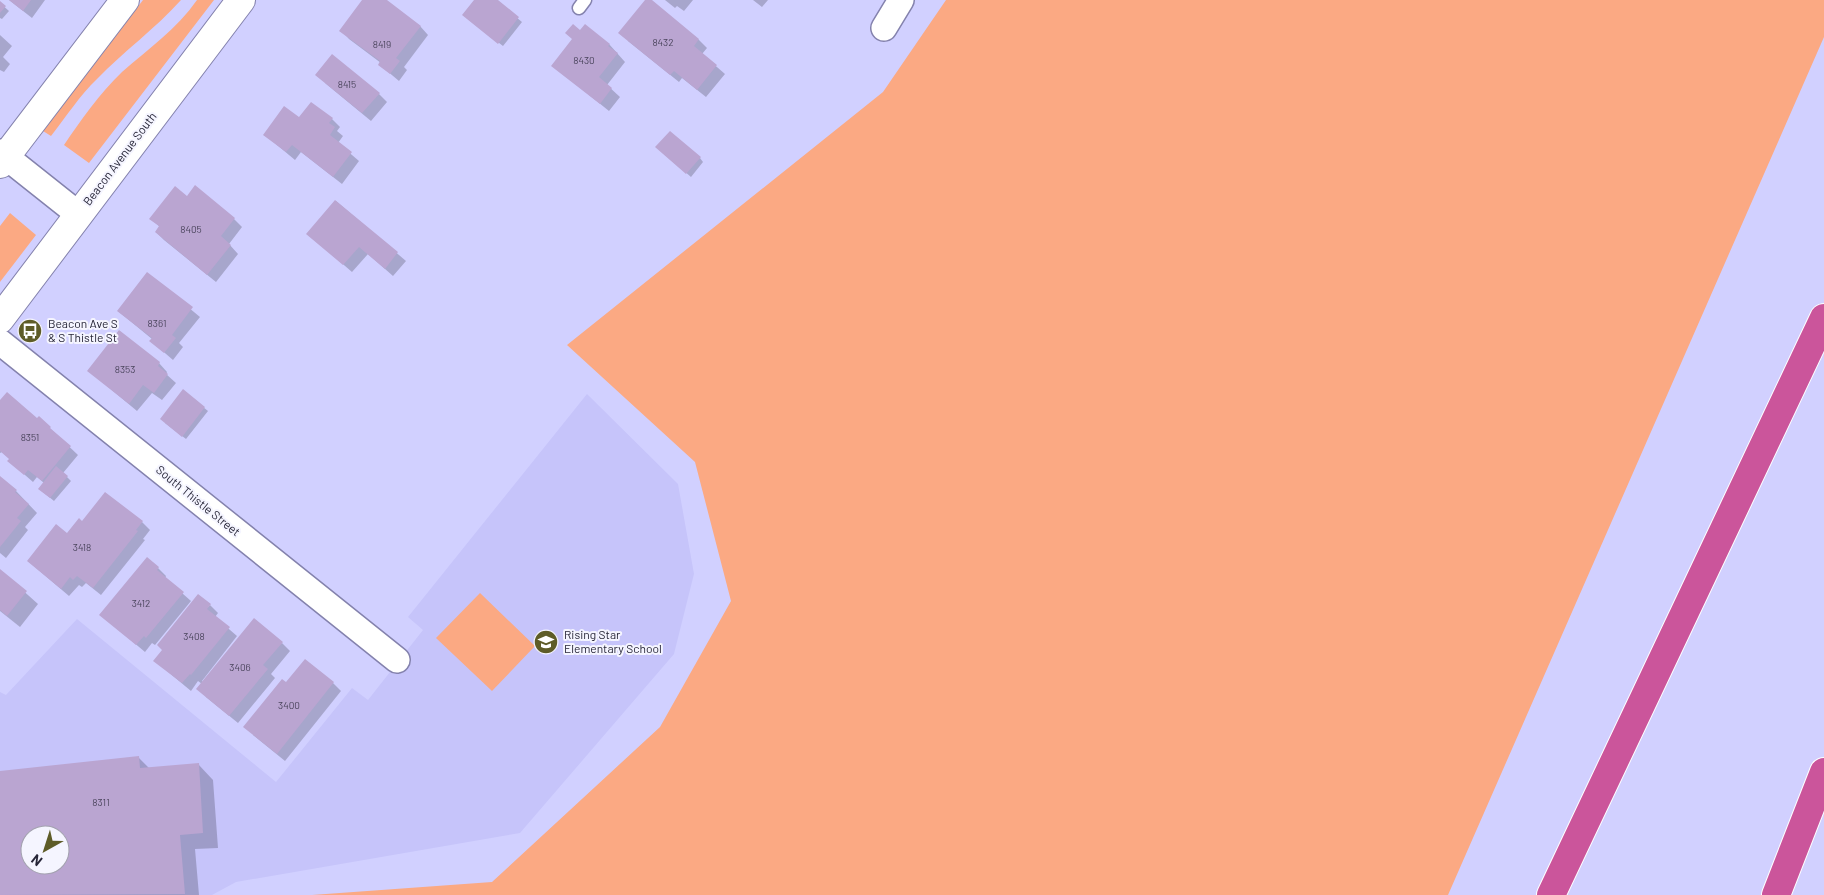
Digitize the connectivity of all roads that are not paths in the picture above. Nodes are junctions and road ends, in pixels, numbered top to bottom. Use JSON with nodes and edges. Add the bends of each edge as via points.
{"nodes":[{"id":1,"x":125,"y":0,"type":"edge"},
{"id":2,"x":241,"y":0,"type":"edge"},
{"id":3,"x":901,"y":0,"type":"edge"},
{"id":4,"x":884,"y":28,"type":"dead end"},
{"id":5,"x":2,"y":157,"type":"edge"},
{"id":6,"x":78,"y":214,"type":"junction"},
{"id":7,"x":1824,"y":318,"type":"edge"},
{"id":8,"x":0,"y":319,"type":"edge"},
{"id":9,"x":0,"y":342,"type":"edge"},
{"id":10,"x":397,"y":660,"type":"dead end"},
{"id":11,"x":1824,"y":772,"type":"edge"},
{"id":12,"x":1551,"y":895,"type":"edge"},
{"id":13,"x":1776,"y":895,"type":"edge"}],
"edges":[{"from":1,"to":5,"type":"main road"},
{"from":2,"to":6,"type":"main road","name":"Beacon Avenue South"},
{"from":3,"to":4,"type":"street"},
{"from":5,"to":6,"type":"street"},
{"from":6,"to":8,"type":"main road","name":"Beacon Avenue South"},
{"from":7,"to":12,"type":"highway"},
{"from":9,"to":10,"type":"street","name":"South Thistle Street"},
{"from":11,"to":13,"type":"highway"}]}
